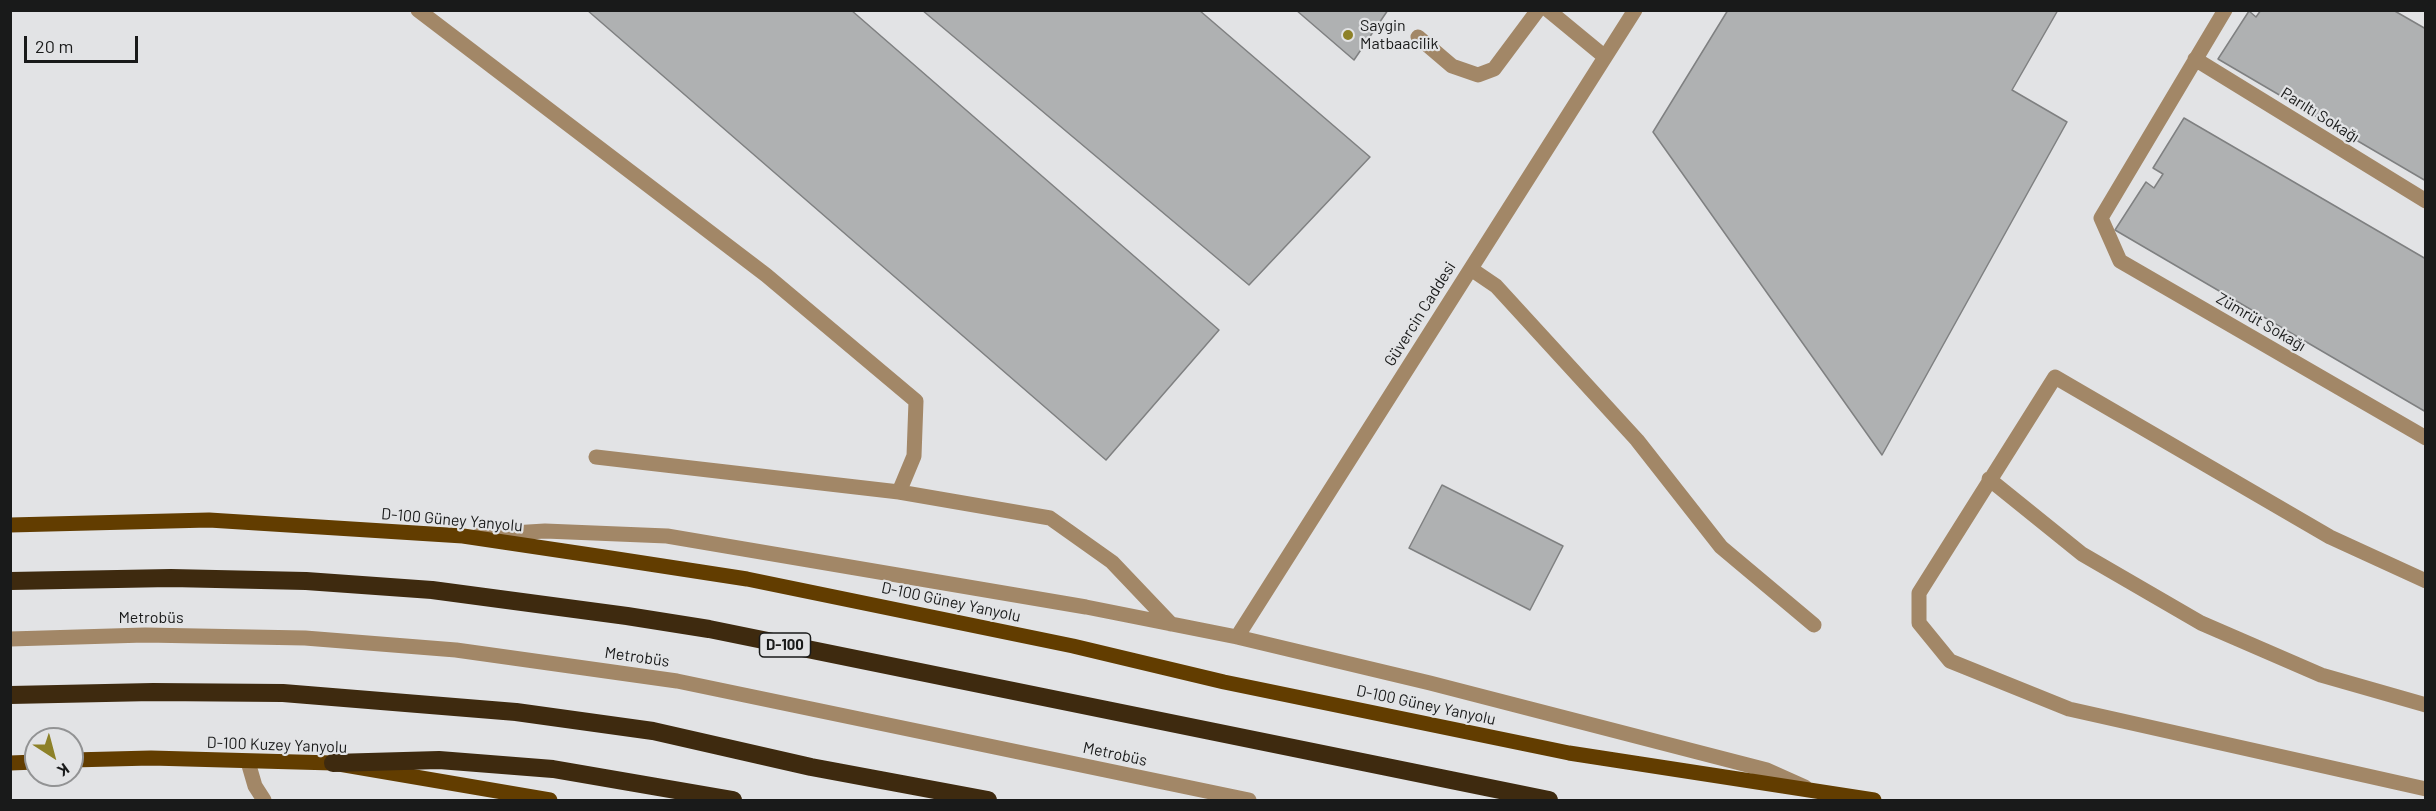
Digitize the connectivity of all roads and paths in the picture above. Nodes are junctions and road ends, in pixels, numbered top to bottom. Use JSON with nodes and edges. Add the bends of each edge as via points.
{"nodes":[{"id":1,"x":418,"y":10,"type":"edge"},
{"id":2,"x":1538,"y":10,"type":"edge"},
{"id":3,"x":1548,"y":10,"type":"edge"},
{"id":4,"x":1635,"y":10,"type":"edge"},
{"id":5,"x":2224,"y":10,"type":"edge"},
{"id":6,"x":1418,"y":37,"type":"dead end"},
{"id":7,"x":1605,"y":57,"type":"junction"},
{"id":8,"x":2195,"y":59,"type":"junction"},
{"id":9,"x":2426,"y":201,"type":"edge"},
{"id":10,"x":1471,"y":269,"type":"junction"},
{"id":11,"x":2426,"y":438,"type":"edge"},
{"id":12,"x":596,"y":457,"type":"dead end"},
{"id":13,"x":1989,"y":479,"type":"junction"},
{"id":14,"x":899,"y":492,"type":"junction"},
{"id":15,"x":10,"y":525,"type":"edge"},
{"id":16,"x":463,"y":536,"type":"junction"},
{"id":17,"x":10,"y":581,"type":"edge"},
{"id":18,"x":2426,"y":581,"type":"edge"},
{"id":19,"x":1171,"y":624,"type":"junction"},
{"id":20,"x":1814,"y":625,"type":"dead end"},
{"id":21,"x":1237,"y":637,"type":"junction"},
{"id":22,"x":10,"y":639,"type":"edge"},
{"id":23,"x":10,"y":695,"type":"edge"},
{"id":24,"x":2426,"y":705,"type":"edge"},
{"id":25,"x":84,"y":760,"type":"edge"},
{"id":26,"x":248,"y":762,"type":"junction"},
{"id":27,"x":333,"y":763,"type":"junction"},
{"id":28,"x":2426,"y":789,"type":"edge"},
{"id":29,"x":1814,"y":791,"type":"junction"},
{"id":30,"x":264,"y":801,"type":"edge"},
{"id":31,"x":549,"y":801,"type":"edge"},
{"id":32,"x":732,"y":801,"type":"edge"},
{"id":33,"x":988,"y":801,"type":"edge"},
{"id":34,"x":1249,"y":801,"type":"edge"},
{"id":35,"x":1549,"y":801,"type":"edge"},
{"id":36,"x":1874,"y":801,"type":"edge"}],
"edges":[{"from":1,"to":14,"type":"street","via":[[766,275],[916,400],[914,456]]},
{"from":2,"to":6,"type":"street","via":[[1494,69],[1478,75],[1452,66]]},
{"from":3,"to":7,"type":"street"},
{"from":4,"to":7,"type":"street","name":"Güvercin Caddesi"},
{"from":5,"to":8,"type":"street"},
{"from":7,"to":10,"type":"street","name":"Güvercin Caddesi"},
{"from":8,"to":9,"type":"street","name":"Parıltı Sokağı"},
{"from":8,"to":11,"type":"street","name":"Zümrüt Sokağı","via":[[2101,218],[2120,261]]},
{"from":10,"to":20,"type":"street","via":[[1496,286],[1637,440],[1721,548]]},
{"from":10,"to":21,"type":"street","name":"Güvercin Caddesi"},
{"from":12,"to":14,"type":"street"},
{"from":13,"to":18,"type":"street","via":[[2055,377],[2330,537]]},
{"from":13,"to":24,"type":"street","via":[[2082,554],[2200,623],[2321,675]]},
{"from":13,"to":28,"type":"street","via":[[1919,593],[1919,623],[1950,660],[2068,709]]},
{"from":14,"to":19,"type":"street","via":[[1050,518],[1112,562]]},
{"from":15,"to":16,"type":"main road","name":"D-100 Güney Yanyolu","via":[[209,520]]},
{"from":16,"to":19,"type":"street","via":[[544,531],[667,536]]},
{"from":16,"to":29,"type":"main road","name":"D-100 Güney Yanyolu","via":[[747,579],[1569,753]]},
{"from":17,"to":35,"type":"highway","number":"D-100","via":[[306,581],[432,590],[627,616],[709,629]]},
{"from":19,"to":21,"type":"street"},
{"from":21,"to":29,"type":"street","via":[[1767,770]]},
{"from":22,"to":34,"type":"street","name":"Metrobüs","via":[[145,635],[305,638],[456,650],[677,681]]},
{"from":23,"to":33,"type":"highway","via":[[283,693],[516,712],[652,731]]},
{"from":25,"to":26,"type":"main road","name":"D-100 Kuzey Yanyolu"},
{"from":26,"to":27,"type":"main road","name":"D-100 Kuzey Yanyolu"},
{"from":26,"to":30,"type":"street"},
{"from":27,"to":31,"type":"main road","name":"D-100 Kuzey Yanyolu"},
{"from":27,"to":32,"type":"highway","via":[[439,760],[553,769]]},
{"from":29,"to":36,"type":"main road","name":"D-100 Güney Yanyolu"}]}
